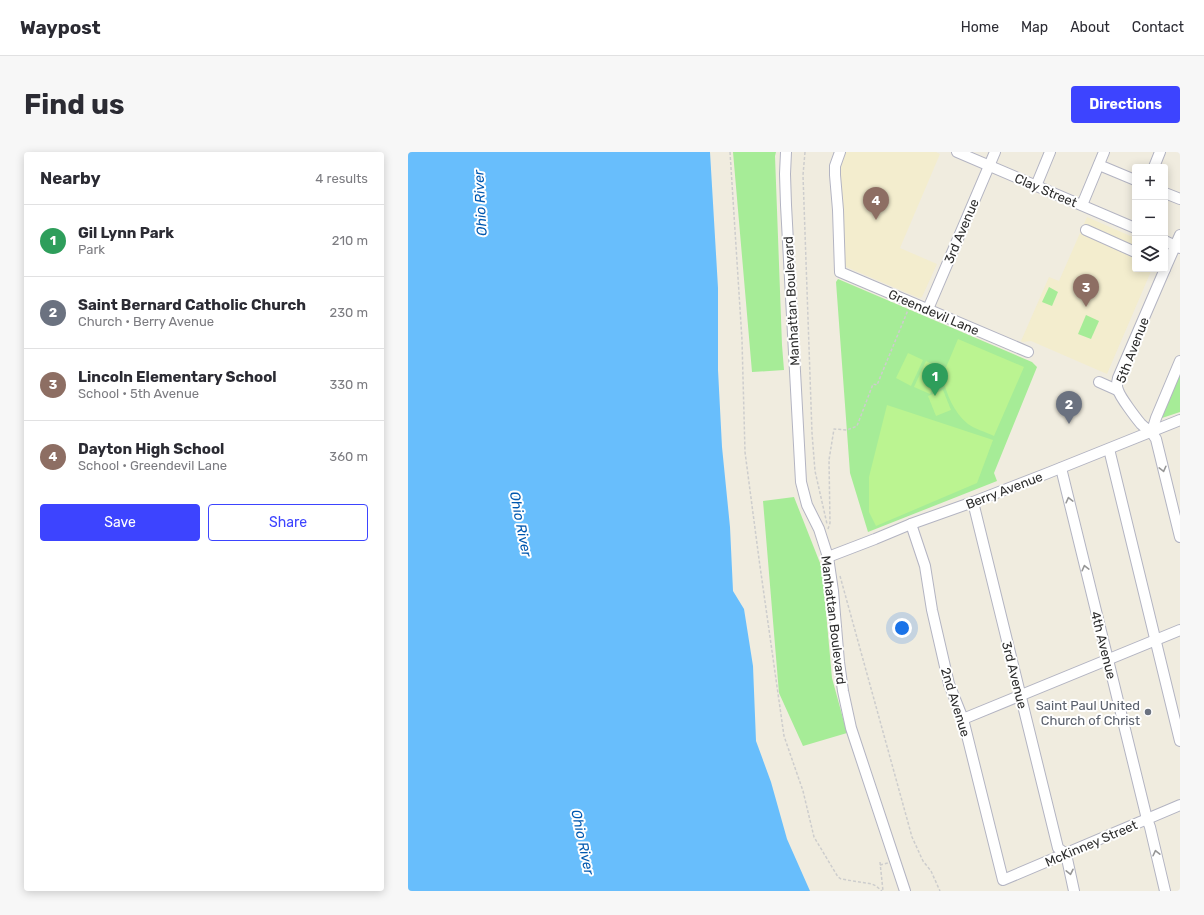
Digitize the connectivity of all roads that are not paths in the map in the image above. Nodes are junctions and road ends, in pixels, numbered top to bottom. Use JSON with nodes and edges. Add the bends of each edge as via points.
{"nodes":[{"id":1,"x":786,"y":152,"type":"edge"},
{"id":2,"x":840,"y":152,"type":"edge"},
{"id":3,"x":957,"y":152,"type":"edge"},
{"id":4,"x":995,"y":152,"type":"edge"},
{"id":5,"x":1050,"y":152,"type":"edge"},
{"id":6,"x":1104,"y":152,"type":"edge"},
{"id":7,"x":1160,"y":152,"type":"edge"},
{"id":8,"x":1155,"y":164,"type":"edge"},
{"id":9,"x":1099,"y":165,"type":"junction"},
{"id":10,"x":990,"y":166,"type":"junction"},
{"id":11,"x":1132,"y":179,"type":"edge"},
{"id":12,"x":1036,"y":186,"type":"junction"},
{"id":13,"x":1168,"y":194,"type":"edge"},
{"id":14,"x":1180,"y":199,"type":"edge"},
{"id":15,"x":1082,"y":205,"type":"junction"},
{"id":16,"x":1132,"y":227,"type":"edge"},
{"id":17,"x":1086,"y":230,"type":"dead end"},
{"id":18,"x":1180,"y":235,"type":"edge"},
{"id":19,"x":1168,"y":242,"type":"edge"},
{"id":20,"x":1178,"y":247,"type":"edge"},
{"id":21,"x":1132,"y":251,"type":"edge"},
{"id":22,"x":1168,"y":262,"type":"edge"},
{"id":23,"x":1163,"y":272,"type":"edge"},
{"id":24,"x":928,"y":309,"type":"junction"},
{"id":25,"x":1028,"y":352,"type":"dead end"},
{"id":26,"x":1180,"y":361,"type":"edge"},
{"id":27,"x":1099,"y":382,"type":"dead end"},
{"id":28,"x":1117,"y":390,"type":"junction"},
{"id":29,"x":1180,"y":420,"type":"edge"},
{"id":30,"x":1152,"y":431,"type":"junction"},
{"id":31,"x":1109,"y":449,"type":"junction"},
{"id":32,"x":1061,"y":468,"type":"junction"},
{"id":33,"x":973,"y":502,"type":"junction"},
{"id":34,"x":911,"y":524,"type":"junction"},
{"id":35,"x":1180,"y":537,"type":"edge"},
{"id":36,"x":828,"y":557,"type":"junction"},
{"id":37,"x":1180,"y":630,"type":"edge"},
{"id":38,"x":1155,"y":640,"type":"junction"},
{"id":39,"x":1107,"y":660,"type":"junction"},
{"id":40,"x":1020,"y":695,"type":"junction"},
{"id":41,"x":963,"y":718,"type":"junction"},
{"id":42,"x":1180,"y":741,"type":"edge"},
{"id":43,"x":1180,"y":805,"type":"edge"},
{"id":44,"x":1147,"y":819,"type":"junction"},
{"id":45,"x":1066,"y":854,"type":"junction"},
{"id":46,"x":1003,"y":880,"type":"joint"},
{"id":47,"x":905,"y":891,"type":"edge"},
{"id":48,"x":1074,"y":891,"type":"edge"},
{"id":49,"x":1165,"y":891,"type":"edge"}],
"edges":[{"from":1,"to":36,"type":"street","name":"Manhattan Boulevard","via":[[786,205],[801,482],[807,505],[819,529]]},
{"from":2,"to":24,"type":"street","name":"Greendevil Lane","via":[[835,166],[840,272]]},
{"from":3,"to":10,"type":"street","name":"Clay Street"},
{"from":4,"to":10,"type":"street","name":"3rd Avenue"},
{"from":5,"to":12,"type":"street"},
{"from":6,"to":9,"type":"street"},
{"from":7,"to":8,"type":"street"},
{"from":9,"to":11,"type":"street"},
{"from":9,"to":15,"type":"street"},
{"from":10,"to":12,"type":"street","name":"Clay Street"},
{"from":10,"to":24,"type":"street","name":"3rd Avenue"},
{"from":12,"to":15,"type":"street","name":"Clay Street"},
{"from":13,"to":14,"type":"street"},
{"from":15,"to":16,"type":"street","name":"Clay Street"},
{"from":17,"to":21,"type":"street"},
{"from":18,"to":20,"type":"street","name":"5th Avenue"},
{"from":19,"to":20,"type":"street"},
{"from":20,"to":22,"type":"street","name":"5th Avenue"},
{"from":23,"to":28,"type":"street","name":"5th Avenue","via":[[1118,378]]},
{"from":24,"to":25,"type":"street","name":"Greendevil Lane"},
{"from":26,"to":30,"type":"street"},
{"from":27,"to":28,"type":"street"},
{"from":28,"to":30,"type":"street","name":"5th Avenue","via":[[1141,424]]},
{"from":29,"to":30,"type":"street","name":"Berry Avenue"},
{"from":30,"to":31,"type":"street","name":"Berry Avenue"},
{"from":30,"to":35,"type":"street","one_way":true},
{"from":31,"to":32,"type":"street","name":"Berry Avenue"},
{"from":31,"to":38,"type":"street"},
{"from":32,"to":33,"type":"street","name":"Berry Avenue"},
{"from":39,"to":32,"type":"street","name":"4th Avenue","one_way":true},
{"from":33,"to":34,"type":"street","name":"Berry Avenue"},
{"from":33,"to":40,"type":"street","name":"3rd Avenue"},
{"from":34,"to":36,"type":"street","name":"Berry Avenue"},
{"from":34,"to":41,"type":"street","name":"2nd Avenue","via":[[925,566],[949,684]]},
{"from":36,"to":47,"type":"street","name":"Manhattan Boulevard","via":[[841,677],[851,728]]},
{"from":37,"to":38,"type":"street"},
{"from":38,"to":39,"type":"street"},
{"from":38,"to":42,"type":"street"},
{"from":39,"to":40,"type":"street"},
{"from":39,"to":44,"type":"street","name":"4th Avenue"},
{"from":40,"to":41,"type":"street"},
{"from":40,"to":45,"type":"street","name":"3rd Avenue","via":[[1058,848]]},
{"from":41,"to":46,"type":"street","name":"2nd Avenue"},
{"from":43,"to":44,"type":"street","name":"McKinney Street"},
{"from":44,"to":45,"type":"street","name":"McKinney Street"},
{"from":49,"to":44,"type":"street","name":"4th Avenue","one_way":true},
{"from":45,"to":46,"type":"street","name":"McKinney Street"},
{"from":45,"to":48,"type":"street","name":"3rd Avenue","one_way":true}]}
